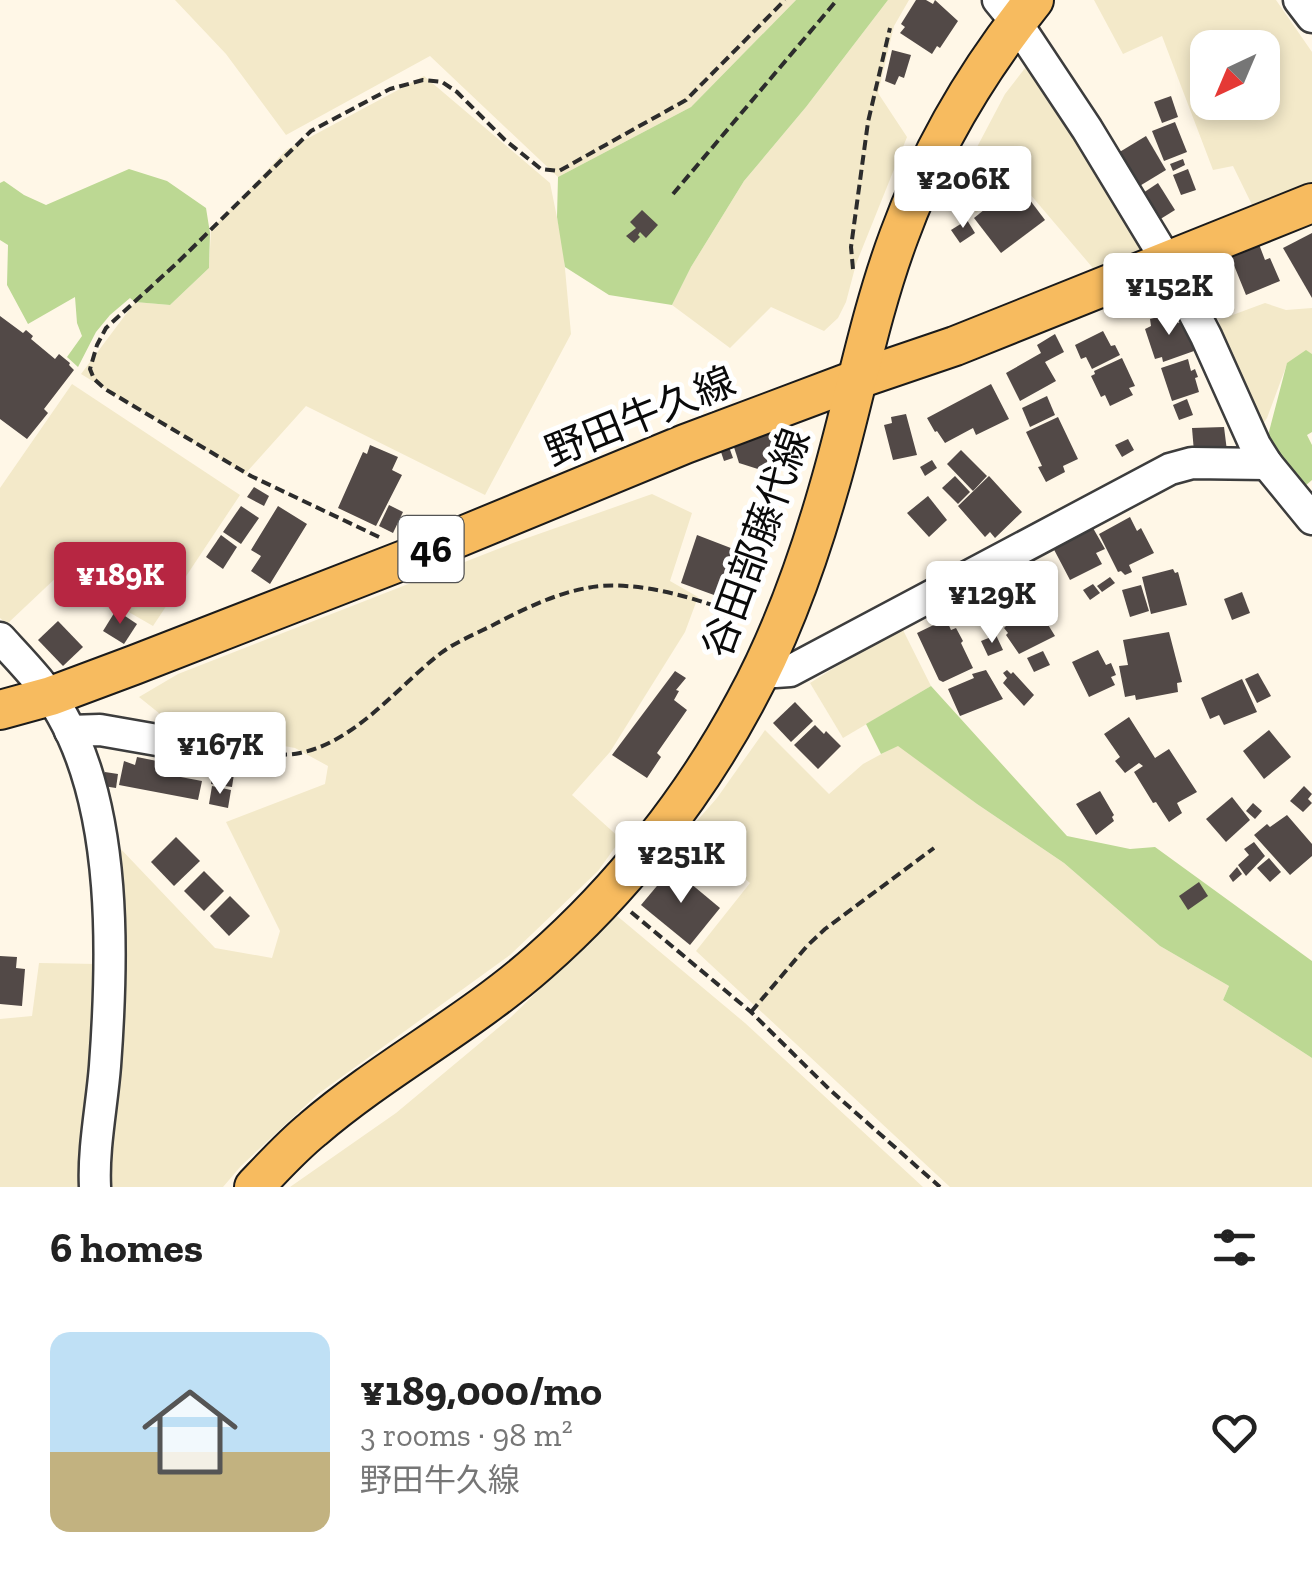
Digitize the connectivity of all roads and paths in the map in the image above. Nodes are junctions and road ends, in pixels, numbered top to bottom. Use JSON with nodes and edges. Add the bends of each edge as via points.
{"nodes":[{"id":1,"x":785,"y":0,"type":"edge"},
{"id":2,"x":836,"y":0,"type":"edge"},
{"id":3,"x":1299,"y":0,"type":"edge"},
{"id":4,"x":1016,"y":7,"type":"edge"},
{"id":5,"x":1312,"y":17,"type":"edge"},
{"id":6,"x":890,"y":28,"type":"dead end"},
{"id":7,"x":673,"y":194,"type":"dead end"},
{"id":8,"x":1312,"y":203,"type":"edge"},
{"id":9,"x":1167,"y":261,"type":"junction"},
{"id":10,"x":882,"y":290,"type":"junction"},
{"id":11,"x":858,"y":380,"type":"junction"},
{"id":12,"x":1267,"y":464,"type":"junction"},
{"id":13,"x":1312,"y":519,"type":"edge"},
{"id":14,"x":416,"y":555,"type":"junction"},
{"id":15,"x":779,"y":633,"type":"junction"},
{"id":16,"x":0,"y":638,"type":"edge"},
{"id":17,"x":760,"y":673,"type":"junction"},
{"id":18,"x":50,"y":696,"type":"junction"},
{"id":19,"x":0,"y":710,"type":"edge"},
{"id":20,"x":70,"y":731,"type":"junction"},
{"id":21,"x":238,"y":754,"type":"joint"},
{"id":22,"x":934,"y":848,"type":"dead end"},
{"id":23,"x":608,"y":893,"type":"junction"},
{"id":24,"x":751,"y":1012,"type":"junction"},
{"id":25,"x":95,"y":1187,"type":"edge"},
{"id":26,"x":254,"y":1187,"type":"edge"},
{"id":27,"x":940,"y":1187,"type":"edge"}],
"edges":[{"from":1,"to":14,"type":"path","via":[[686,100],[559,171],[542,168],[504,140],[442,82],[390,89],[311,131],[106,328],[90,369],[105,388],[251,476]]},
{"from":2,"to":7,"type":"path"},
{"from":3,"to":5,"type":"street"},
{"from":4,"to":9,"type":"street"},
{"from":4,"to":10,"type":"main road","name":"谷田部藤代線","via":[[930,163]]},
{"from":6,"to":10,"type":"path","via":[[868,122],[852,247],[854,282]]},
{"from":8,"to":9,"type":"main road","name":"野田牛久線","number":"46"},
{"from":9,"to":11,"type":"main road","name":"野田牛久線","number":"46"},
{"from":9,"to":12,"type":"street"},
{"from":10,"to":11,"type":"main road","name":"谷田部藤代線"},
{"from":11,"to":14,"type":"main road","name":"野田牛久線","number":"46"},
{"from":11,"to":15,"type":"main road","name":"谷田部藤代線","via":[[829,490]]},
{"from":12,"to":13,"type":"street"},
{"from":12,"to":17,"type":"street","via":[[1170,469],[790,671]]},
{"from":14,"to":18,"type":"main road","name":"野田牛久線","number":"46"},
{"from":15,"to":17,"type":"main road","name":"谷田部藤代線"},
{"from":15,"to":21,"type":"path","via":[[689,598],[620,585],[590,587],[444,650],[338,738],[295,754]]},
{"from":16,"to":18,"type":"street"},
{"from":17,"to":23,"type":"main road","name":"谷田部藤代線","via":[[686,797]]},
{"from":18,"to":19,"type":"main road","name":"野田牛久線","number":"46"},
{"from":18,"to":20,"type":"street"},
{"from":20,"to":21,"type":"street","via":[[100,730]]},
{"from":20,"to":25,"type":"street","via":[[93,796],[106,866],[110,947]]},
{"from":22,"to":24,"type":"path","via":[[825,929]]},
{"from":23,"to":24,"type":"path"},
{"from":23,"to":26,"type":"main road","name":"谷田部藤代線","via":[[538,963],[313,1129]]},
{"from":24,"to":27,"type":"path"}]}
